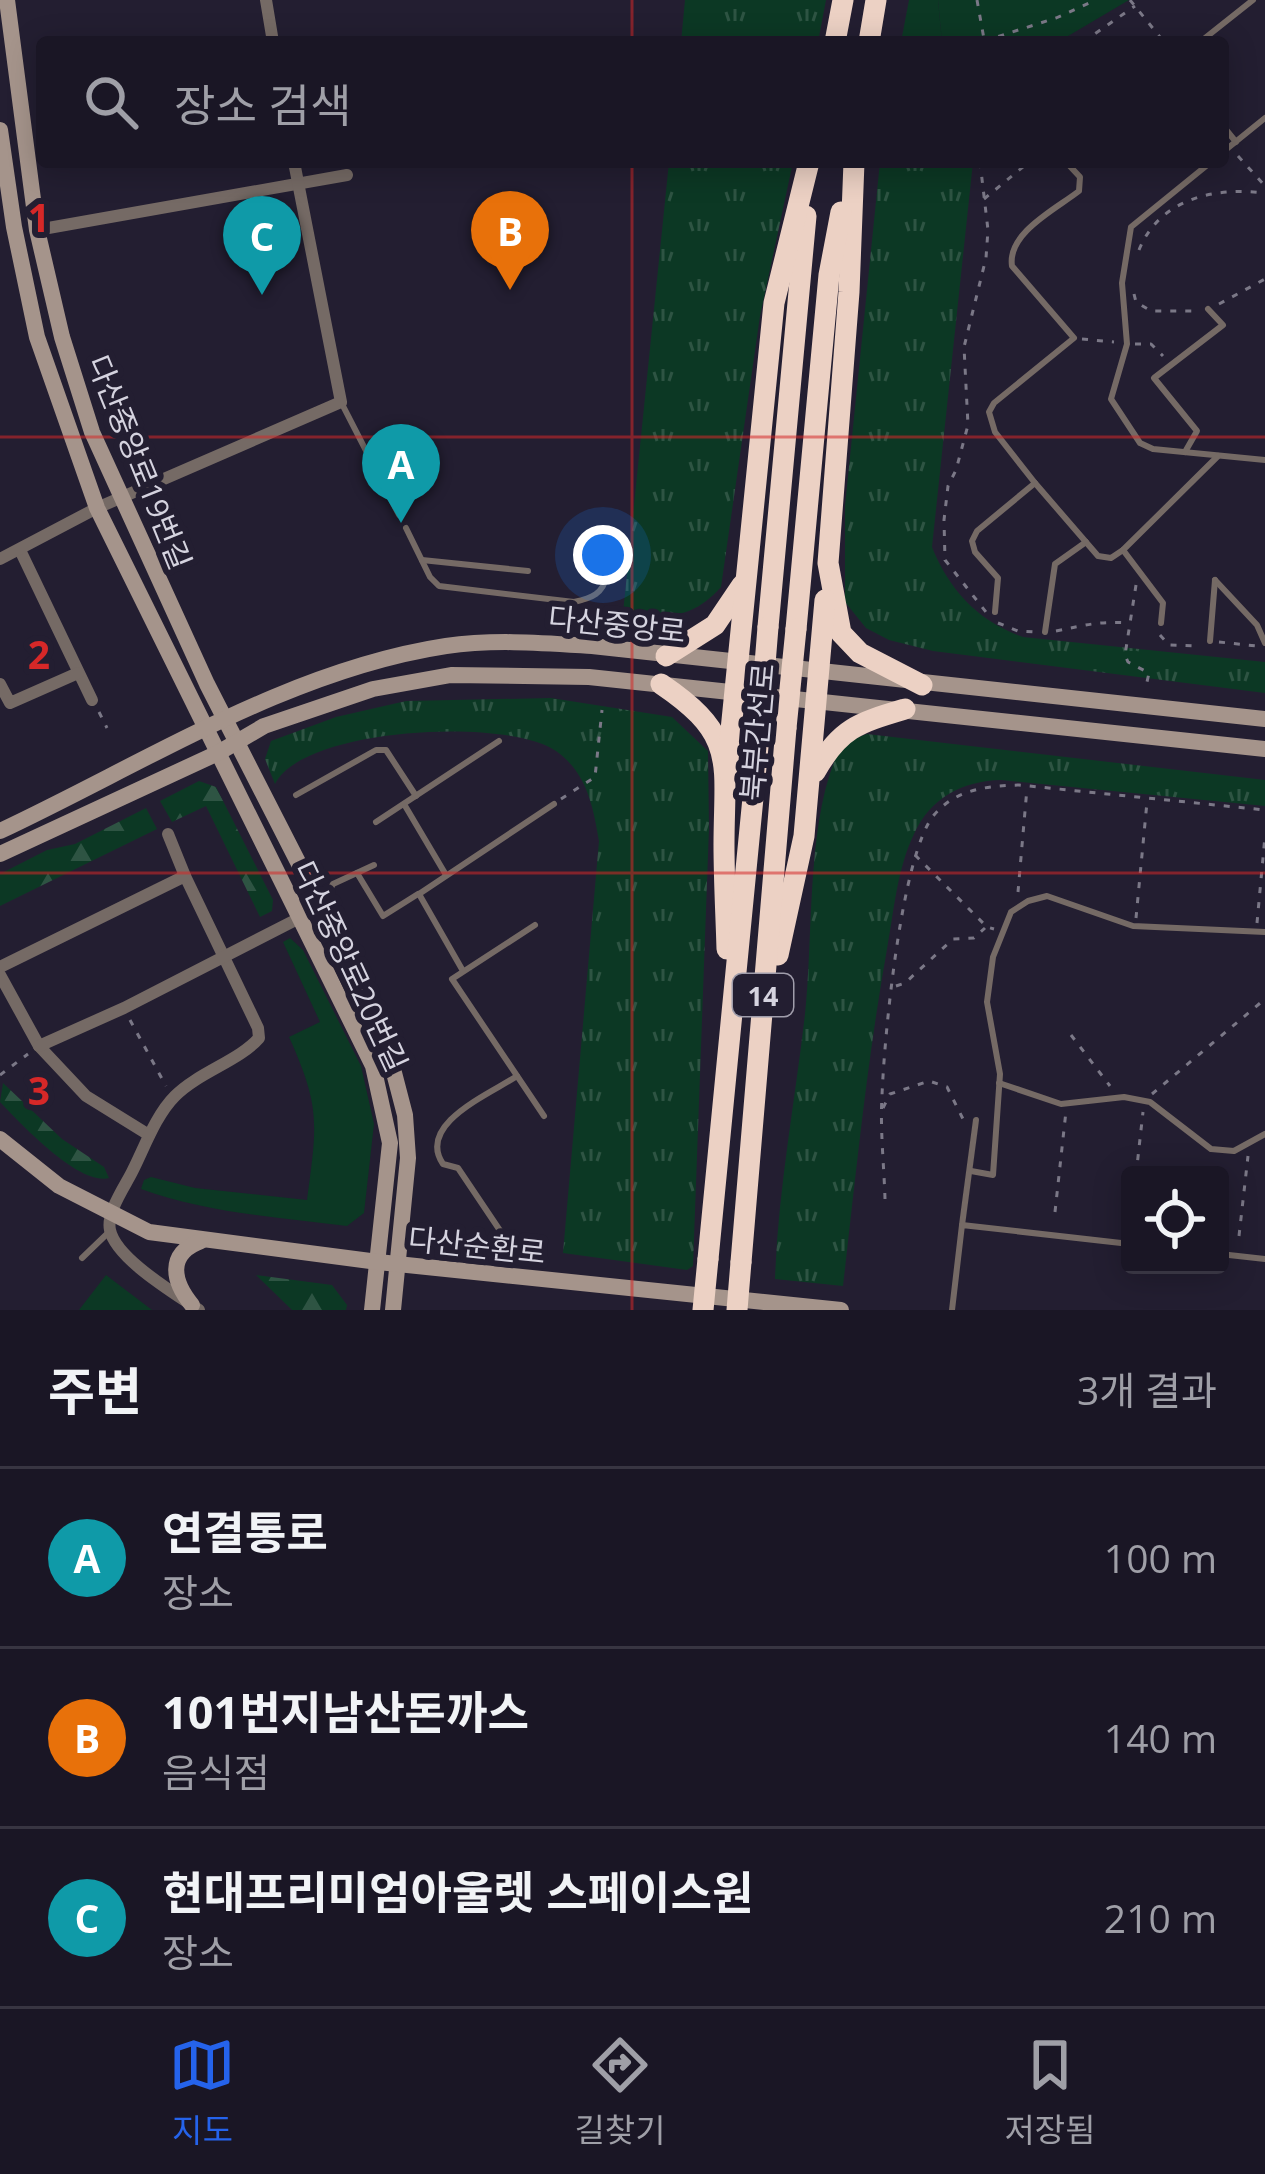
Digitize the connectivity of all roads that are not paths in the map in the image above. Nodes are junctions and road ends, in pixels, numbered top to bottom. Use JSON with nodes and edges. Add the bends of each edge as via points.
{"nodes":[{"id":1,"x":7,"y":0,"type":"edge"},
{"id":2,"x":266,"y":0,"type":"edge"},
{"id":3,"x":844,"y":0,"type":"edge"},
{"id":4,"x":876,"y":0,"type":"edge"},
{"id":5,"x":1252,"y":0,"type":"edge"},
{"id":6,"x":272,"y":36,"type":"edge"},
{"id":7,"x":836,"y":36,"type":"edge"},
{"id":8,"x":870,"y":36,"type":"edge"},
{"id":9,"x":1207,"y":36,"type":"edge"},
{"id":10,"x":1265,"y":118,"type":"edge"},
{"id":11,"x":0,"y":130,"type":"edge"},
{"id":12,"x":1230,"y":147,"type":"edge"},
{"id":13,"x":295,"y":168,"type":"edge"},
{"id":14,"x":808,"y":168,"type":"edge"},
{"id":15,"x":809,"y":168,"type":"edge"},
{"id":16,"x":851,"y":168,"type":"edge"},
{"id":17,"x":852,"y":168,"type":"edge"},
{"id":18,"x":1071,"y":168,"type":"edge"},
{"id":19,"x":1204,"y":168,"type":"edge"},
{"id":20,"x":347,"y":175,"type":"dead end"},
{"id":21,"x":298,"y":183,"type":"junction"},
{"id":22,"x":37,"y":230,"type":"junction"},
{"id":23,"x":5,"y":238,"type":"edge"},
{"id":24,"x":1208,"y":309,"type":"road end"},
{"id":25,"x":341,"y":402,"type":"junction"},
{"id":26,"x":1185,"y":452,"type":"junction"},
{"id":27,"x":1218,"y":456,"type":"junction"},
{"id":28,"x":1265,"y":460,"type":"edge"},
{"id":29,"x":1035,"y":483,"type":"junction"},
{"id":30,"x":121,"y":497,"type":"junction"},
{"id":31,"x":97,"y":508,"type":"junction"},
{"id":32,"x":399,"y":515,"type":"dead end"},
{"id":33,"x":406,"y":528,"type":"dead end"},
{"id":34,"x":1086,"y":542,"type":"junction"},
{"id":35,"x":20,"y":550,"type":"junction"},
{"id":36,"x":1124,"y":550,"type":"junction"},
{"id":37,"x":0,"y":559,"type":"edge"},
{"id":38,"x":422,"y":560,"type":"junction"},
{"id":39,"x":828,"y":563,"type":"junction"},
{"id":40,"x":528,"y":571,"type":"dead end"},
{"id":41,"x":607,"y":575,"type":"dead end"},
{"id":42,"x":745,"y":580,"type":"junction"},
{"id":43,"x":995,"y":612,"type":"road end"},
{"id":44,"x":1161,"y":622,"type":"road end"},
{"id":45,"x":1046,"y":632,"type":"road end"},
{"id":46,"x":1210,"y":641,"type":"road end"},
{"id":47,"x":1265,"y":645,"type":"edge"},
{"id":48,"x":666,"y":656,"type":"junction"},
{"id":49,"x":736,"y":664,"type":"junction"},
{"id":50,"x":78,"y":673,"type":"junction"},
{"id":51,"x":820,"y":674,"type":"junction"},
{"id":52,"x":0,"y":684,"type":"edge"},
{"id":53,"x":662,"y":684,"type":"junction"},
{"id":54,"x":922,"y":685,"type":"junction"},
{"id":55,"x":733,"y":691,"type":"junction"},
{"id":56,"x":92,"y":700,"type":"road end"},
{"id":57,"x":818,"y":700,"type":"junction"},
{"id":58,"x":905,"y":709,"type":"junction"},
{"id":59,"x":1265,"y":719,"type":"edge"},
{"id":60,"x":225,"y":721,"type":"junction"},
{"id":61,"x":207,"y":730,"type":"junction"},
{"id":62,"x":499,"y":741,"type":"dead end"},
{"id":63,"x":236,"y":742,"type":"junction"},
{"id":64,"x":1265,"y":749,"type":"edge"},
{"id":65,"x":218,"y":753,"type":"junction"},
{"id":66,"x":727,"y":770,"type":"junction"},
{"id":67,"x":809,"y":783,"type":"junction"},
{"id":68,"x":296,"y":795,"type":"dead end"},
{"id":69,"x":416,"y":796,"type":"junction"},
{"id":70,"x":404,"y":804,"type":"junction"},
{"id":71,"x":554,"y":804,"type":"road end"},
{"id":72,"x":376,"y":822,"type":"dead end"},
{"id":73,"x":0,"y":831,"type":"edge"},
{"id":74,"x":169,"y":834,"type":"dead end"},
{"id":75,"x":0,"y":854,"type":"edge"},
{"id":76,"x":374,"y":865,"type":"dead end"},
{"id":77,"x":357,"y":873,"type":"junction"},
{"id":78,"x":446,"y":875,"type":"junction"},
{"id":79,"x":185,"y":876,"type":"junction"},
{"id":80,"x":419,"y":894,"type":"junction"},
{"id":81,"x":321,"y":907,"type":"junction"},
{"id":82,"x":301,"y":920,"type":"junction"},
{"id":83,"x":535,"y":925,"type":"dead end"},
{"id":84,"x":1260,"y":932,"type":"edge"},
{"id":85,"x":224,"y":956,"type":"junction"},
{"id":86,"x":0,"y":971,"type":"edge"},
{"id":87,"x":463,"y":971,"type":"junction"},
{"id":88,"x":730,"y":1039,"type":"junction"},
{"id":89,"x":40,"y":1046,"type":"junction"},
{"id":90,"x":758,"y":1050,"type":"junction"},
{"id":91,"x":517,"y":1076,"type":"junction"},
{"id":92,"x":999,"y":1084,"type":"junction"},
{"id":93,"x":544,"y":1116,"type":"dead end"},
{"id":94,"x":976,"y":1120,"type":"dead end"},
{"id":95,"x":1265,"y":1134,"type":"edge"},
{"id":96,"x":149,"y":1135,"type":"junction"},
{"id":97,"x":0,"y":1139,"type":"edge"},
{"id":98,"x":971,"y":1171,"type":"junction"},
{"id":99,"x":111,"y":1223,"type":"junction"},
{"id":100,"x":962,"y":1226,"type":"junction"},
{"id":101,"x":501,"y":1232,"type":"dead end"},
{"id":102,"x":203,"y":1240,"type":"junction"},
{"id":103,"x":1121,"y":1243,"type":"edge"},
{"id":104,"x":1229,"y":1255,"type":"edge"},
{"id":105,"x":82,"y":1258,"type":"dead end"},
{"id":106,"x":1265,"y":1259,"type":"edge"},
{"id":107,"x":378,"y":1262,"type":"junction"},
{"id":108,"x":400,"y":1264,"type":"junction"},
{"id":109,"x":196,"y":1308,"type":"edge"},
{"id":110,"x":372,"y":1310,"type":"edge"},
{"id":111,"x":393,"y":1310,"type":"edge"},
{"id":112,"x":704,"y":1310,"type":"edge"},
{"id":113,"x":737,"y":1310,"type":"edge"},
{"id":114,"x":841,"y":1310,"type":"edge"},
{"id":115,"x":952,"y":1310,"type":"edge"}],
"edges":[{"from":1,"to":22,"type":"street","name":"다산중앙로19번길"},
{"from":2,"to":6,"type":"street"},
{"from":3,"to":7,"type":"highway"},
{"from":4,"to":8,"type":"highway"},
{"from":5,"to":9,"type":"lane"},
{"from":10,"to":12,"type":"lane"},
{"from":11,"to":23,"type":"street","name":"다산중앙로19번길"},
{"from":13,"to":21,"type":"street"},
{"from":14,"to":42,"type":"highway","via":[[774,303]]},
{"from":15,"to":88,"type":"highway","name":"북부간선로","number":"14","bridge":true},
{"from":16,"to":90,"type":"highway","name":"북부간선로","number":"14","bridge":true,"via":[[829,275]]},
{"from":17,"to":39,"type":"highway"},
{"from":18,"to":29,"type":"lane","via":[[1079,191],[1010,252],[1012,266],[1074,338],[989,412],[995,433]]},
{"from":19,"to":26,"type":"lane","via":[[1131,227],[1122,283],[1127,344],[1111,399],[1140,443]]},
{"from":20,"to":21,"type":"street"},
{"from":21,"to":22,"type":"street"},
{"from":21,"to":25,"type":"street"},
{"from":22,"to":30,"type":"street","name":"다산중앙로19번길","via":[[79,393]]},
{"from":23,"to":31,"type":"street","name":"다산중앙로19번길","via":[[19,255],[42,354]]},
{"from":24,"to":26,"type":"lane","via":[[1223,325],[1154,378],[1197,431]]},
{"from":25,"to":30,"type":"street"},
{"from":25,"to":32,"type":"lane"},
{"from":26,"to":27,"type":"lane"},
{"from":27,"to":28,"type":"lane"},
{"from":27,"to":36,"type":"lane"},
{"from":29,"to":34,"type":"lane"},
{"from":29,"to":43,"type":"lane","via":[[972,542],[998,578]]},
{"from":30,"to":31,"type":"street"},
{"from":30,"to":60,"type":"street","name":"다산중앙로19번길"},
{"from":31,"to":35,"type":"street"},
{"from":31,"to":61,"type":"street","name":"다산중앙로19번길"},
{"from":33,"to":38,"type":"lane"},
{"from":34,"to":36,"type":"lane","via":[[1098,556]]},
{"from":34,"to":45,"type":"lane","via":[[1054,564]]},
{"from":35,"to":37,"type":"street"},
{"from":35,"to":50,"type":"street"},
{"from":36,"to":44,"type":"lane","via":[[1163,603]]},
{"from":38,"to":40,"type":"lane"},
{"from":38,"to":41,"type":"lane","via":[[439,586],[574,602],[601,591]]},
{"from":39,"to":51,"type":"highway"},
{"from":39,"to":54,"type":"highway","via":[[841,633],[860,653]]},
{"from":42,"to":48,"type":"highway","via":[[715,625]]},
{"from":42,"to":49,"type":"highway"},
{"from":46,"to":47,"type":"lane","via":[[1215,580]]},
{"from":48,"to":49,"type":"street","name":"다산중앙로"},
{"from":48,"to":60,"type":"street","name":"다산중앙로","via":[[548,643],[450,645],[322,680]]},
{"from":49,"to":51,"type":"street","name":"다산중앙로"},
{"from":49,"to":55,"type":"highway"},
{"from":50,"to":52,"type":"street","via":[[10,703]]},
{"from":50,"to":56,"type":"street"},
{"from":51,"to":54,"type":"street","name":"다산중앙로"},
{"from":51,"to":57,"type":"highway"},
{"from":53,"to":55,"type":"street","name":"다산중앙로"},
{"from":53,"to":63,"type":"street","name":"다산중앙로","via":[[451,675],[322,705]]},
{"from":53,"to":66,"type":"highway","via":[[706,719]]},
{"from":54,"to":59,"type":"street","name":"다산중앙로"},
{"from":55,"to":57,"type":"street","name":"다산중앙로"},
{"from":55,"to":66,"type":"highway"},
{"from":57,"to":58,"type":"street","name":"다산중앙로"},
{"from":57,"to":67,"type":"highway"},
{"from":58,"to":64,"type":"street","name":"다산중앙로"},
{"from":58,"to":67,"type":"highway","via":[[842,733]]},
{"from":60,"to":61,"type":"street","name":"다산중앙로"},
{"from":60,"to":63,"type":"street","name":"다산중앙로20번길"},
{"from":61,"to":65,"type":"street","name":"다산중앙로20번길"},
{"from":61,"to":73,"type":"street","name":"다산중앙로"},
{"from":62,"to":69,"type":"lane"},
{"from":63,"to":65,"type":"street","name":"다산중앙로"},
{"from":63,"to":81,"type":"street","name":"다산중앙로20번길"},
{"from":65,"to":75,"type":"street","name":"다산중앙로"},
{"from":65,"to":82,"type":"street","name":"다산중앙로20번길"},
{"from":66,"to":88,"type":"highway"},
{"from":67,"to":90,"type":"highway"},
{"from":68,"to":69,"type":"lane","via":[[386,750]]},
{"from":69,"to":70,"type":"lane"},
{"from":70,"to":72,"type":"lane"},
{"from":70,"to":78,"type":"lane"},
{"from":71,"to":78,"type":"lane"},
{"from":74,"to":79,"type":"street"},
{"from":76,"to":77,"type":"lane"},
{"from":77,"to":80,"type":"lane","via":[[383,916]]},
{"from":77,"to":81,"type":"lane","via":[[333,884]]},
{"from":78,"to":80,"type":"lane"},
{"from":79,"to":85,"type":"street"},
{"from":79,"to":86,"type":"street"},
{"from":80,"to":87,"type":"lane"},
{"from":81,"to":82,"type":"street"},
{"from":81,"to":108,"type":"street","name":"다산중앙로20번길","via":[[386,1047],[405,1115]]},
{"from":82,"to":85,"type":"street"},
{"from":82,"to":107,"type":"street","name":"다산중앙로20번길","via":[[361,1038],[386,1117],[389,1174]]},
{"from":83,"to":87,"type":"lane"},
{"from":84,"to":92,"type":"lane","via":[[1135,926],[1047,896],[1022,905],[1001,931],[987,1002]]},
{"from":85,"to":89,"type":"street"},
{"from":85,"to":96,"type":"street","via":[[259,1038],[172,1098]]},
{"from":86,"to":89,"type":"street"},
{"from":87,"to":91,"type":"lane","via":[[452,979]]},
{"from":88,"to":112,"type":"highway","name":"북부간선로","number":"14","bridge":true},
{"from":89,"to":96,"type":"street","via":[[86,1096]]},
{"from":90,"to":113,"type":"highway","name":"북부간선로","number":"14","bridge":true},
{"from":91,"to":93,"type":"lane"},
{"from":91,"to":101,"type":"lane","via":[[448,1122],[436,1148]]},
{"from":92,"to":95,"type":"lane","via":[[1067,1103],[1144,1101],[1211,1149],[1234,1151]]},
{"from":92,"to":98,"type":"lane","via":[[993,1175]]},
{"from":94,"to":98,"type":"lane"},
{"from":96,"to":99,"type":"street"},
{"from":97,"to":99,"type":"street","name":"다산순환로"},
{"from":98,"to":100,"type":"lane"},
{"from":99,"to":102,"type":"street","name":"다산순환로"},
{"from":99,"to":105,"type":"lane"},
{"from":99,"to":109,"type":"street","via":[[126,1257]]},
{"from":100,"to":103,"type":"lane"},
{"from":100,"to":115,"type":"lane"},
{"from":102,"to":107,"type":"street","name":"다산순환로"},
{"from":102,"to":109,"type":"street","via":[[182,1252],[173,1274]]},
{"from":104,"to":106,"type":"lane"},
{"from":107,"to":108,"type":"street","name":"다산순환로"},
{"from":107,"to":110,"type":"street","name":"다산중앙로20번길"},
{"from":108,"to":111,"type":"street","name":"다산중앙로20번길"},
{"from":108,"to":114,"type":"street","name":"다산순환로"}]}
